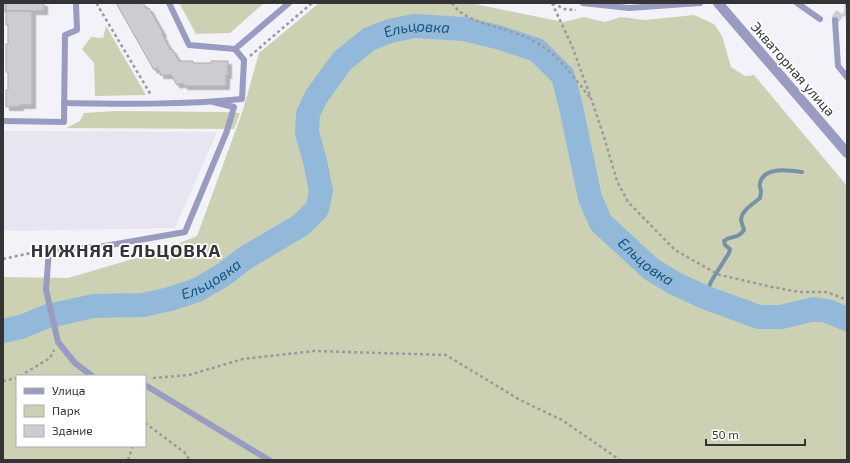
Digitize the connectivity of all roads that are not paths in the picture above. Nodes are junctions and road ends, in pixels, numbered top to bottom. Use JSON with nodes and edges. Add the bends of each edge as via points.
{"nodes":[{"id":1,"x":76,"y":3,"type":"edge"},
{"id":2,"x":169,"y":3,"type":"edge"},
{"id":3,"x":289,"y":3,"type":"edge"},
{"id":4,"x":583,"y":3,"type":"edge"},
{"id":5,"x":700,"y":3,"type":"edge"},
{"id":6,"x":718,"y":3,"type":"edge"},
{"id":7,"x":797,"y":3,"type":"edge"},
{"id":8,"x":820,"y":19,"type":"dead end"},
{"id":9,"x":834,"y":20,"type":"dead end"},
{"id":10,"x":235,"y":49,"type":"junction"},
{"id":11,"x":847,"y":77,"type":"edge"},
{"id":12,"x":213,"y":102,"type":"junction"},
{"id":13,"x":64,"y":103,"type":"junction"},
{"id":14,"x":3,"y":121,"type":"edge"},
{"id":15,"x":847,"y":153,"type":"edge"},
{"id":16,"x":91,"y":375,"type":"edge"},
{"id":17,"x":146,"y":386,"type":"edge"},
{"id":18,"x":270,"y":460,"type":"edge"}],
"edges":[{"from":1,"to":13,"type":"lane","via":[[77,30],[65,36]]},
{"from":2,"to":10,"type":"lane","via":[[189,45]]},
{"from":3,"to":10,"type":"lane"},
{"from":4,"to":5,"type":"lane","via":[[629,8]]},
{"from":6,"to":15,"type":"street","name":"Экваторная улица"},
{"from":7,"to":8,"type":"lane"},
{"from":9,"to":11,"type":"lane","via":[[838,66]]},
{"from":10,"to":12,"type":"lane","via":[[244,60],[242,99]]},
{"from":12,"to":13,"type":"lane"},
{"from":12,"to":16,"type":"lane","via":[[234,107],[227,131],[185,232],[99,247],[49,249],[46,290],[58,342],[75,363]]},
{"from":13,"to":14,"type":"lane","via":[[64,122]]},
{"from":17,"to":18,"type":"lane"}]}
